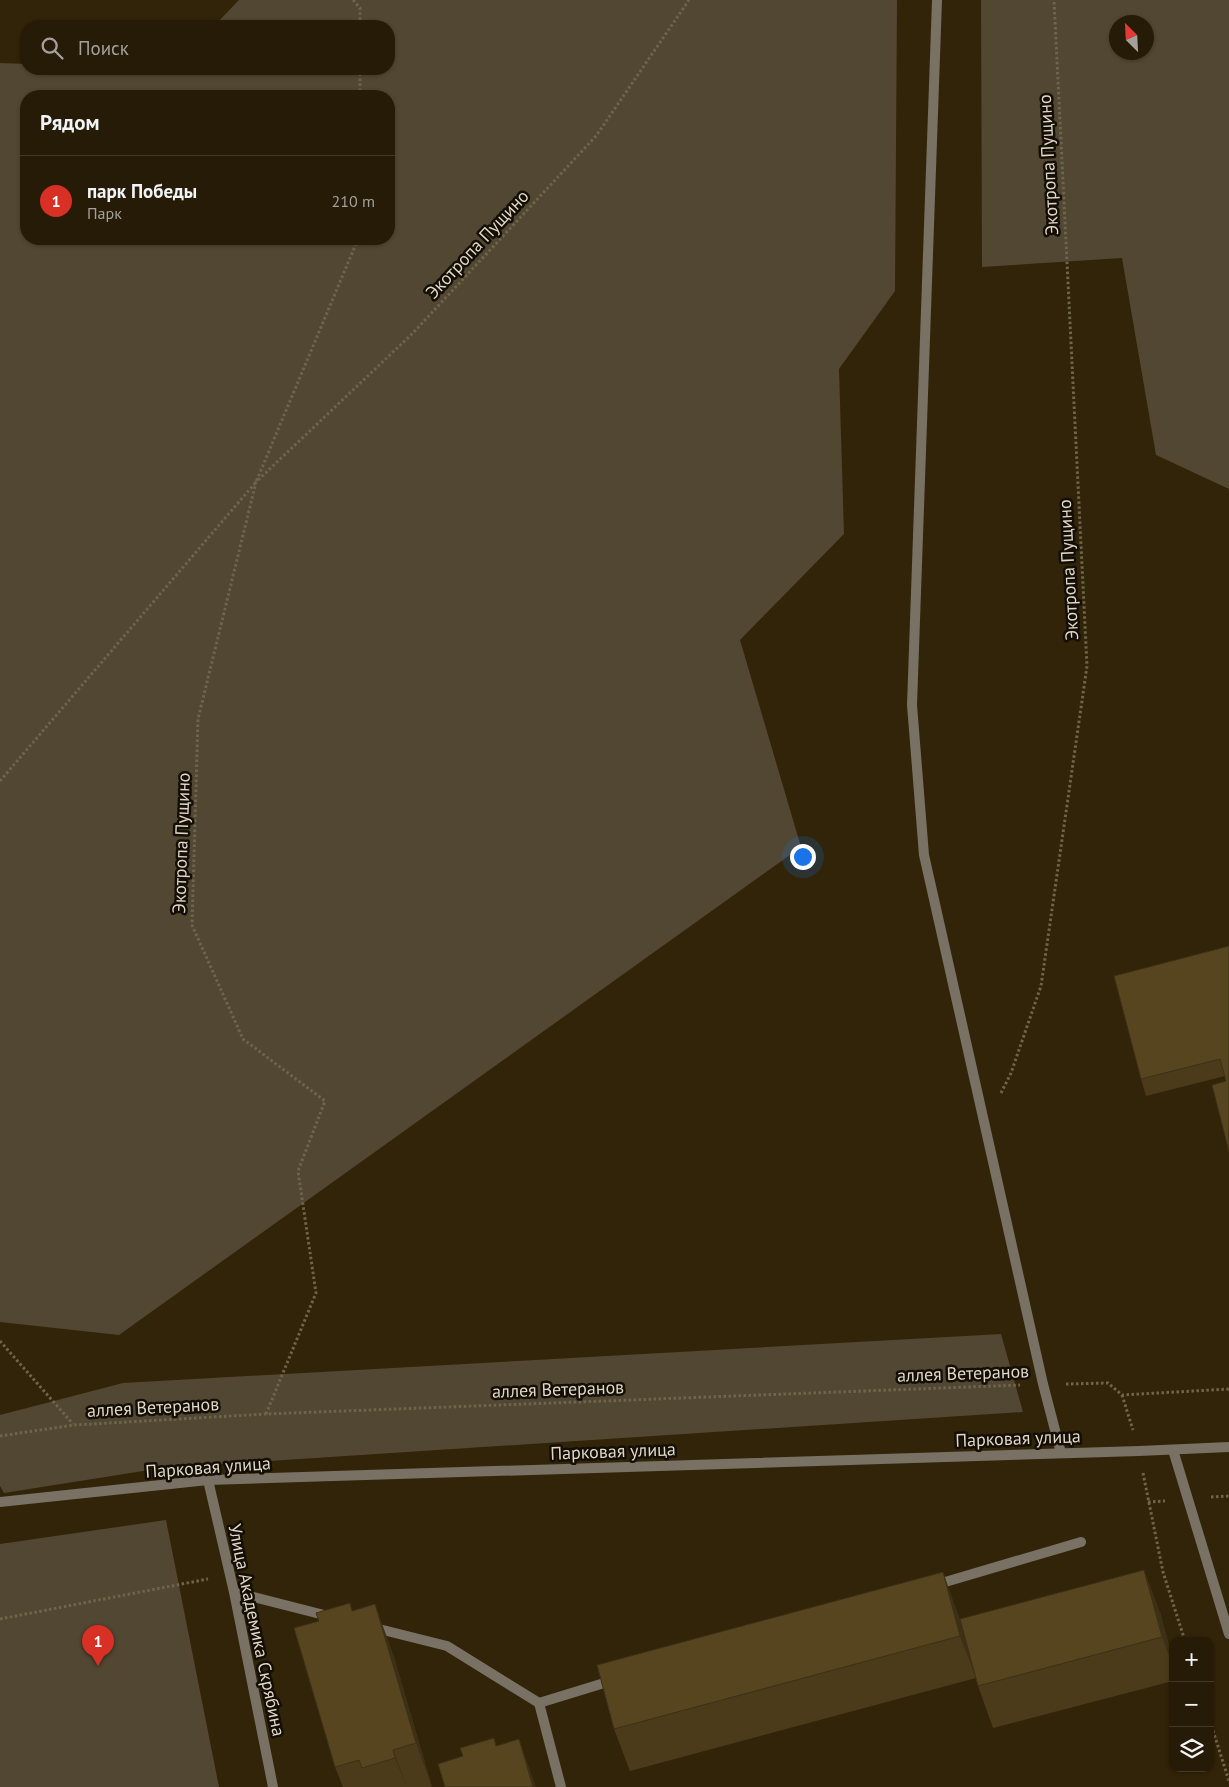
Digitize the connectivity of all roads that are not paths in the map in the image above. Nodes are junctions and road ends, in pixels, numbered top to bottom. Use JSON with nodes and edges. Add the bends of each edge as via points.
{"nodes":[{"id":1,"x":937,"y":0,"type":"edge"},
{"id":2,"x":1229,"y":1447,"type":"edge"},
{"id":3,"x":1173,"y":1450,"type":"junction"},
{"id":4,"x":1061,"y":1453,"type":"junction"},
{"id":5,"x":208,"y":1480,"type":"junction"},
{"id":6,"x":0,"y":1502,"type":"edge"},
{"id":7,"x":1081,"y":1542,"type":"dead end"},
{"id":8,"x":929,"y":1587,"type":"edge"},
{"id":9,"x":234,"y":1592,"type":"junction"},
{"id":10,"x":340,"y":1619,"type":"edge"},
{"id":11,"x":360,"y":1624,"type":"edge"},
{"id":12,"x":1229,"y":1634,"type":"edge"},
{"id":13,"x":624,"y":1677,"type":"edge"},
{"id":14,"x":539,"y":1703,"type":"junction"},
{"id":15,"x":273,"y":1787,"type":"edge"},
{"id":16,"x":561,"y":1787,"type":"edge"}],
"edges":[{"from":1,"to":4,"type":"street","via":[[912,705],[924,856]]},
{"from":2,"to":3,"type":"street","name":"Парковая улица"},
{"from":3,"to":4,"type":"street","name":"Парковая улица"},
{"from":3,"to":12,"type":"street"},
{"from":4,"to":5,"type":"street","name":"Парковая улица"},
{"from":5,"to":6,"type":"street","name":"Парковая улица"},
{"from":5,"to":9,"type":"street","name":"Улица Академика Скрябина"},
{"from":7,"to":8,"type":"street"},
{"from":9,"to":10,"type":"street"},
{"from":9,"to":15,"type":"street","name":"Улица Академика Скрябина"},
{"from":11,"to":14,"type":"street","via":[[447,1646]]},
{"from":13,"to":14,"type":"street"},
{"from":14,"to":16,"type":"street"}]}
